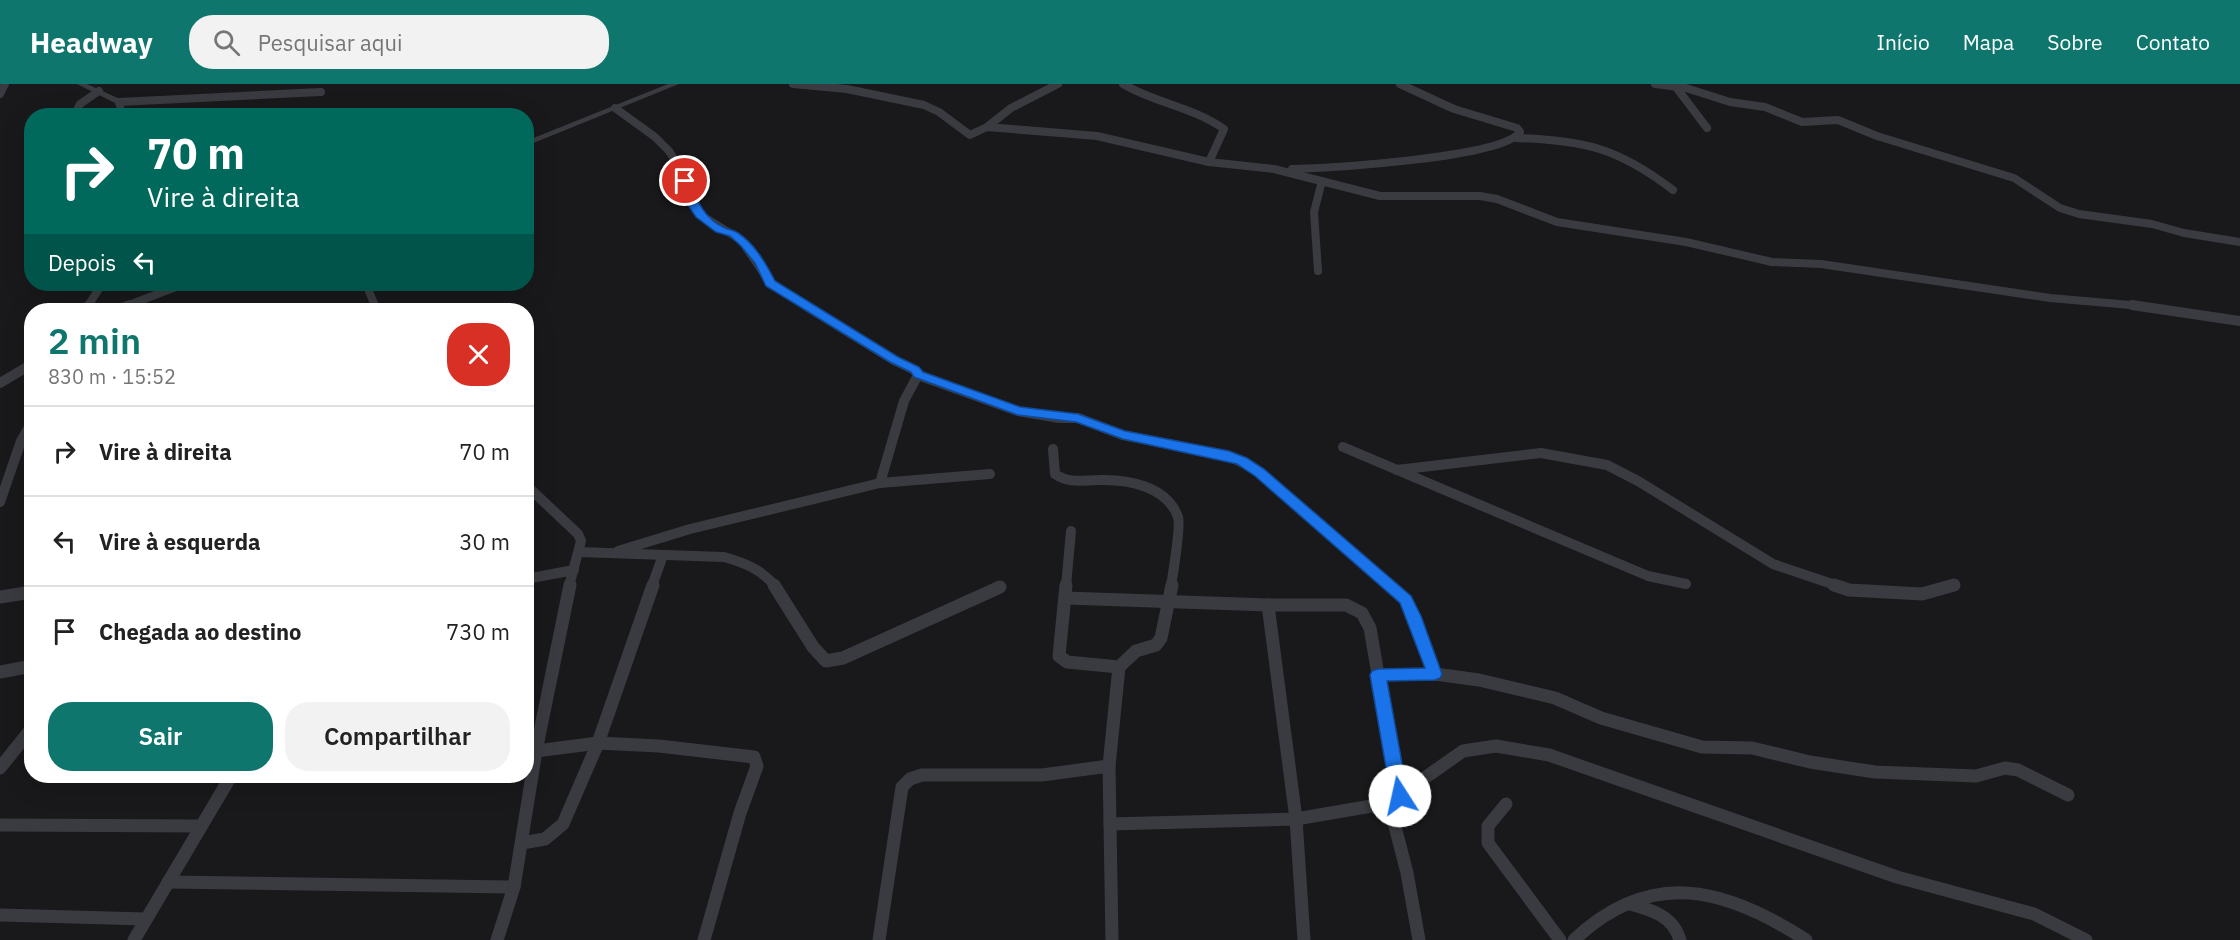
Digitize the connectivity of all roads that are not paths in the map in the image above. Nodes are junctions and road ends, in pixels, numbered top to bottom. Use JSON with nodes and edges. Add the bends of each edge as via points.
{"nodes":[{"id":1,"x":5,"y":84,"type":"edge"},
{"id":2,"x":81,"y":84,"type":"edge"},
{"id":3,"x":675,"y":84,"type":"edge"},
{"id":4,"x":793,"y":84,"type":"edge"},
{"id":5,"x":1058,"y":84,"type":"edge"},
{"id":6,"x":1123,"y":84,"type":"edge"},
{"id":7,"x":1400,"y":84,"type":"edge"},
{"id":8,"x":1655,"y":84,"type":"edge"},
{"id":9,"x":1676,"y":87,"type":"junction"},
{"id":10,"x":99,"y":91,"type":"junction"},
{"id":11,"x":321,"y":92,"type":"dead end"},
{"id":12,"x":0,"y":94,"type":"edge"},
{"id":13,"x":119,"y":102,"type":"junction"},
{"id":14,"x":77,"y":108,"type":"edge"},
{"id":15,"x":121,"y":108,"type":"edge"},
{"id":16,"x":615,"y":108,"type":"junction"},
{"id":17,"x":987,"y":127,"type":"junction"},
{"id":18,"x":1707,"y":128,"type":"dead end"},
{"id":19,"x":1516,"y":138,"type":"junction"},
{"id":20,"x":534,"y":141,"type":"edge"},
{"id":21,"x":1209,"y":162,"type":"junction"},
{"id":22,"x":1274,"y":170,"type":"junction"},
{"id":23,"x":1322,"y":181,"type":"junction"},
{"id":24,"x":1673,"y":190,"type":"dead end"},
{"id":25,"x":2240,"y":242,"type":"edge"},
{"id":26,"x":1318,"y":271,"type":"dead end"},
{"id":27,"x":166,"y":291,"type":"edge"},
{"id":28,"x":134,"y":303,"type":"edge"},
{"id":29,"x":2240,"y":321,"type":"edge"},
{"id":30,"x":24,"y":369,"type":"edge"},
{"id":31,"x":918,"y":375,"type":"junction"},
{"id":32,"x":0,"y":383,"type":"edge"},
{"id":33,"x":24,"y":436,"type":"edge"},
{"id":34,"x":1343,"y":447,"type":"dead end"},
{"id":35,"x":1053,"y":449,"type":"dead end"},
{"id":36,"x":1397,"y":470,"type":"junction"},
{"id":37,"x":990,"y":474,"type":"dead end"},
{"id":38,"x":880,"y":483,"type":"junction"},
{"id":39,"x":534,"y":499,"type":"edge"},
{"id":40,"x":0,"y":502,"type":"edge"},
{"id":41,"x":1071,"y":531,"type":"dead end"},
{"id":42,"x":579,"y":552,"type":"junction"},
{"id":43,"x":609,"y":554,"type":"junction"},
{"id":44,"x":663,"y":555,"type":"junction"},
{"id":45,"x":574,"y":570,"type":"junction"},
{"id":46,"x":534,"y":578,"type":"edge"},
{"id":47,"x":1686,"y":584,"type":"dead end"},
{"id":48,"x":1954,"y":585,"type":"dead end"},
{"id":49,"x":1000,"y":587,"type":"dead end"},
{"id":50,"x":24,"y":593,"type":"edge"},
{"id":51,"x":0,"y":597,"type":"edge"},
{"id":52,"x":1066,"y":598,"type":"junction"},
{"id":53,"x":1170,"y":600,"type":"junction"},
{"id":54,"x":1268,"y":605,"type":"junction"},
{"id":55,"x":24,"y":668,"type":"edge"},
{"id":56,"x":1119,"y":668,"type":"junction"},
{"id":57,"x":0,"y":672,"type":"edge"},
{"id":58,"x":1435,"y":674,"type":"junction"},
{"id":59,"x":1378,"y":675,"type":"junction"},
{"id":60,"x":598,"y":743,"type":"junction"},
{"id":61,"x":24,"y":744,"type":"edge"},
{"id":62,"x":536,"y":751,"type":"junction"},
{"id":63,"x":534,"y":764,"type":"edge"},
{"id":64,"x":1109,"y":766,"type":"junction"},
{"id":65,"x":0,"y":768,"type":"edge"},
{"id":66,"x":227,"y":783,"type":"edge"},
{"id":67,"x":531,"y":783,"type":"edge"},
{"id":68,"x":2068,"y":795,"type":"dead end"},
{"id":69,"x":1394,"y":800,"type":"junction"},
{"id":70,"x":1506,"y":804,"type":"dead end"},
{"id":71,"x":1296,"y":819,"type":"junction"},
{"id":72,"x":1110,"y":824,"type":"junction"},
{"id":73,"x":0,"y":825,"type":"edge"},
{"id":74,"x":201,"y":826,"type":"junction"},
{"id":75,"x":522,"y":843,"type":"junction"},
{"id":76,"x":168,"y":882,"type":"junction"},
{"id":77,"x":514,"y":887,"type":"junction"},
{"id":78,"x":1629,"y":904,"type":"junction"},
{"id":79,"x":0,"y":915,"type":"edge"},
{"id":80,"x":146,"y":919,"type":"junction"},
{"id":81,"x":134,"y":940,"type":"edge"},
{"id":82,"x":497,"y":940,"type":"edge"},
{"id":83,"x":704,"y":940,"type":"edge"},
{"id":84,"x":879,"y":940,"type":"edge"},
{"id":85,"x":1112,"y":940,"type":"edge"},
{"id":86,"x":1304,"y":940,"type":"edge"},
{"id":87,"x":1419,"y":940,"type":"edge"},
{"id":88,"x":1560,"y":940,"type":"edge"},
{"id":89,"x":1574,"y":940,"type":"edge"},
{"id":90,"x":1680,"y":940,"type":"edge"},
{"id":91,"x":1806,"y":940,"type":"edge"},
{"id":92,"x":2086,"y":940,"type":"edge"}],
"edges":[{"from":1,"to":12,"type":"street"},
{"from":2,"to":10,"type":"street"},
{"from":3,"to":16,"type":"street"},
{"from":4,"to":17,"type":"street","via":[[847,89],[919,104],[939,112],[970,135]]},
{"from":5,"to":17,"type":"street","via":[[1007,110]]},
{"from":6,"to":21,"type":"street","via":[[1224,129]]},
{"from":7,"to":19,"type":"street","via":[[1444,106],[1517,128],[1520,132]]},
{"from":8,"to":9,"type":"street"},
{"from":9,"to":18,"type":"street"},
{"from":9,"to":25,"type":"street","via":[[1730,102],[1766,106],[1794,120],[1838,120],[2014,178],[2060,208],[2079,214]]},
{"from":10,"to":13,"type":"street"},
{"from":10,"to":14,"type":"street"},
{"from":11,"to":13,"type":"street"},
{"from":13,"to":15,"type":"street"},
{"from":16,"to":20,"type":"street"},
{"from":16,"to":31,"type":"street","via":[[668,150],[680,168],[693,205],[719,230],[733,234],[744,244],[770,283],[915,369]]},
{"from":17,"to":21,"type":"street","via":[[1096,136]]},
{"from":19,"to":22,"type":"street","via":[[1406,163]]},
{"from":19,"to":24,"type":"street","via":[[1593,145],[1650,172]]},
{"from":21,"to":22,"type":"street"},
{"from":22,"to":23,"type":"street"},
{"from":23,"to":26,"type":"street","via":[[1314,212]]},
{"from":23,"to":29,"type":"street","via":[[1380,196],[1497,199],[1557,222],[1686,242],[1772,262],[1821,264]]},
{"from":27,"to":28,"type":"street"},
{"from":30,"to":32,"type":"street"},
{"from":31,"to":38,"type":"street","via":[[904,401]]},
{"from":31,"to":58,"type":"street","via":[[1018,411],[1078,418],[1123,435],[1242,461],[1260,472],[1406,600]]},
{"from":33,"to":40,"type":"street"},
{"from":34,"to":36,"type":"street"},
{"from":35,"to":53,"type":"street","via":[[1055,474],[1065,481],[1142,483],[1173,508],[1178,518]]},
{"from":36,"to":47,"type":"street","via":[[1648,576]]},
{"from":36,"to":48,"type":"street","via":[[1541,453],[1572,457],[1607,465],[1638,481],[1773,564],[1850,590],[1922,594]]},
{"from":37,"to":38,"type":"street"},
{"from":38,"to":43,"type":"street","via":[[690,529]]},
{"from":39,"to":42,"type":"street","via":[[578,534]]},
{"from":41,"to":52,"type":"street"},
{"from":42,"to":43,"type":"street"},
{"from":42,"to":45,"type":"street"},
{"from":43,"to":44,"type":"street"},
{"from":44,"to":49,"type":"street","via":[[743,559],[755,566],[770,578],[826,661],[843,658]]},
{"from":44,"to":60,"type":"street"},
{"from":45,"to":46,"type":"street"},
{"from":45,"to":62,"type":"street"},
{"from":50,"to":51,"type":"street"},
{"from":52,"to":53,"type":"street"},
{"from":52,"to":56,"type":"street","via":[[1059,656],[1067,662]]},
{"from":53,"to":54,"type":"street"},
{"from":53,"to":56,"type":"street","via":[[1156,645],[1136,651]]},
{"from":54,"to":59,"type":"street","via":[[1358,608],[1370,628]]},
{"from":54,"to":71,"type":"street"},
{"from":55,"to":57,"type":"street"},
{"from":56,"to":64,"type":"street"},
{"from":58,"to":59,"type":"street"},
{"from":58,"to":68,"type":"street","via":[[1555,698],[1601,718],[1702,747],[1752,748],[1875,772],[1976,776],[2005,768],[2018,770]]},
{"from":59,"to":69,"type":"street"},
{"from":60,"to":62,"type":"street"},
{"from":60,"to":75,"type":"street","via":[[555,835]]},
{"from":60,"to":83,"type":"street","via":[[754,757]]},
{"from":61,"to":65,"type":"street"},
{"from":62,"to":63,"type":"street"},
{"from":64,"to":72,"type":"street"},
{"from":64,"to":84,"type":"street","via":[[1042,776],[915,775],[907,780],[902,787]]},
{"from":66,"to":74,"type":"street"},
{"from":67,"to":75,"type":"street"},
{"from":69,"to":71,"type":"street"},
{"from":69,"to":87,"type":"street"},
{"from":69,"to":92,"type":"street","via":[[1463,751],[1496,746],[1549,755],[1897,877],[2034,914]]},
{"from":70,"to":88,"type":"street","via":[[1488,822],[1488,843]]},
{"from":71,"to":72,"type":"street"},
{"from":71,"to":86,"type":"street"},
{"from":72,"to":85,"type":"street"},
{"from":73,"to":74,"type":"street"},
{"from":74,"to":76,"type":"street"},
{"from":75,"to":77,"type":"street"},
{"from":76,"to":77,"type":"street"},
{"from":76,"to":80,"type":"street"},
{"from":77,"to":82,"type":"street"},
{"from":78,"to":89,"type":"street","via":[[1593,921]]},
{"from":78,"to":90,"type":"street","via":[[1659,913],[1675,927]]},
{"from":78,"to":91,"type":"street","via":[[1659,894],[1693,891],[1721,896]]},
{"from":79,"to":80,"type":"street"},
{"from":80,"to":81,"type":"street"}]}
